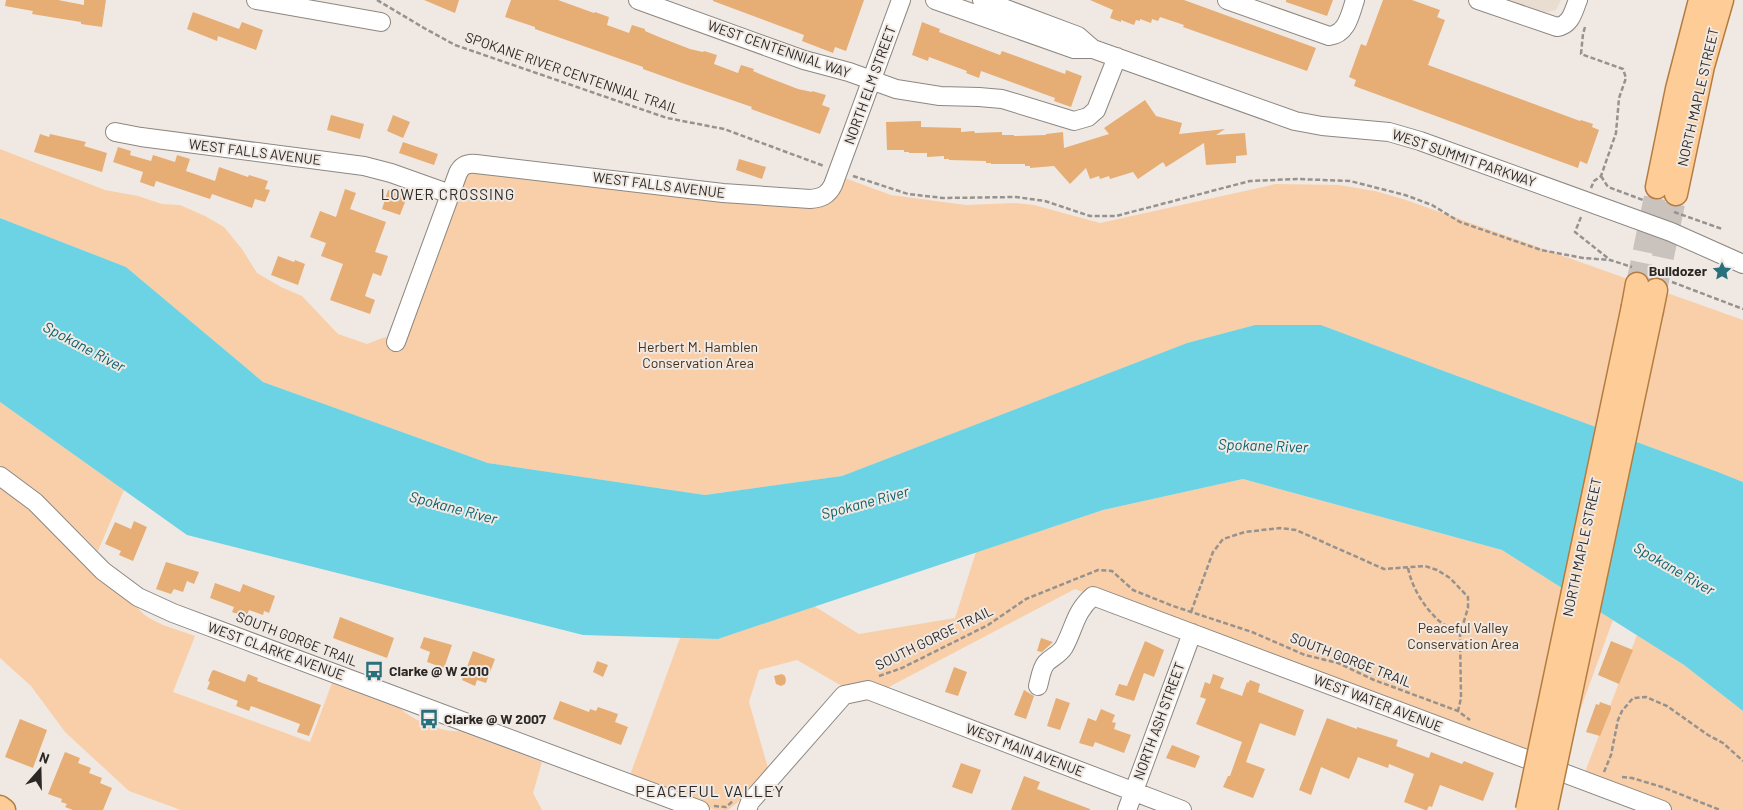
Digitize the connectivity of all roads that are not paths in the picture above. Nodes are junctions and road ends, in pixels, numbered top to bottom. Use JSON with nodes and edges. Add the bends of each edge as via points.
{"nodes":[{"id":1,"x":256,"y":0,"type":"edge"},
{"id":2,"x":638,"y":0,"type":"edge"},
{"id":3,"x":901,"y":0,"type":"edge"},
{"id":4,"x":935,"y":0,"type":"edge"},
{"id":5,"x":982,"y":0,"type":"edge"},
{"id":6,"x":1227,"y":0,"type":"edge"},
{"id":7,"x":1355,"y":0,"type":"edge"},
{"id":8,"x":1478,"y":0,"type":"edge"},
{"id":9,"x":1578,"y":0,"type":"edge"},
{"id":10,"x":1700,"y":0,"type":"edge"},
{"id":11,"x":1722,"y":0,"type":"edge"},
{"id":12,"x":314,"y":5,"type":"edge"},
{"id":13,"x":380,"y":22,"type":"dead end"},
{"id":14,"x":1093,"y":49,"type":"junction"},
{"id":15,"x":1117,"y":57,"type":"junction"},
{"id":16,"x":871,"y":80,"type":"junction"},
{"id":17,"x":115,"y":132,"type":"dead end"},
{"id":18,"x":838,"y":170,"type":"joint"},
{"id":19,"x":450,"y":194,"type":"junction"},
{"id":20,"x":1743,"y":264,"type":"edge"},
{"id":21,"x":396,"y":342,"type":"dead end"},
{"id":22,"x":0,"y":476,"type":"edge"},
{"id":23,"x":1192,"y":633,"type":"junction"},
{"id":24,"x":1038,"y":686,"type":"dead end"},
{"id":25,"x":1134,"y":792,"type":"junction"},
{"id":26,"x":0,"y":807,"type":"edge"},
{"id":27,"x":704,"y":807,"type":"edge"},
{"id":28,"x":4,"y":810,"type":"edge"},
{"id":29,"x":747,"y":810,"type":"edge"},
{"id":30,"x":1127,"y":810,"type":"edge"},
{"id":31,"x":1182,"y":810,"type":"edge"},
{"id":32,"x":1527,"y":810,"type":"edge"},
{"id":33,"x":1546,"y":810,"type":"edge"},
{"id":34,"x":1662,"y":810,"type":"edge"}],
"edges":[{"from":1,"to":12,"type":"street"},
{"from":2,"to":16,"type":"street","name":"WEST CENTENNIAL WAY","via":[[804,60]]},
{"from":3,"to":16,"type":"street","name":"NORTH ELM STREET"},
{"from":4,"to":14,"type":"street","name":"WEST SUMMIT PARKWAY","via":[[1074,49]]},
{"from":5,"to":14,"type":"street","name":"WEST SUMMIT PARKWAY","via":[[1078,36]]},
{"from":6,"to":7,"type":"street","via":[[1329,36],[1344,28]]},
{"from":8,"to":9,"type":"street","via":[[1557,27],[1568,22]]},
{"from":10,"to":11,"type":"main road","name":"NORTH MAPLE STREET","via":[[1677,89],[1667,190]]},
{"from":12,"to":13,"type":"street"},
{"from":14,"to":15,"type":"street","name":"WEST SUMMIT PARKWAY"},
{"from":15,"to":16,"type":"street","name":"WEST CENTENNIAL WAY","via":[[1096,110],[1078,121],[1002,99],[928,95]]},
{"from":15,"to":20,"type":"street","name":"WEST SUMMIT PARKWAY","via":[[1295,121],[1400,134],[1691,240]]},
{"from":16,"to":18,"type":"street","name":"NORTH ELM STREET"},
{"from":17,"to":19,"type":"street","name":"WEST FALLS AVENUE","via":[[364,166],[391,172]]},
{"from":18,"to":19,"type":"street","name":"WEST FALLS AVENUE","via":[[826,195],[810,199],[723,193],[476,164],[464,165],[460,169]]},
{"from":19,"to":21,"type":"street"},
{"from":22,"to":27,"type":"street","name":"WEST CLARKE AVENUE","via":[[35,502],[103,571],[138,597]]},
{"from":23,"to":24,"type":"street","name":"WEST WATER AVENUE","via":[[1093,596],[1077,614],[1060,654],[1043,668]]},
{"from":23,"to":25,"type":"street","name":"NORTH ASH STREET"},
{"from":23,"to":34,"type":"street","name":"WEST WATER AVENUE"},
{"from":25,"to":29,"type":"street","name":"WEST MAIN AVENUE","via":[[871,684],[844,695],[750,802]]},
{"from":25,"to":30,"type":"street","name":"NORTH ASH STREET"},
{"from":25,"to":31,"type":"street","name":"WEST MAIN AVENUE"},
{"from":26,"to":28,"type":"main road"},
{"from":32,"to":33,"type":"main road","name":"NORTH MAPLE STREET","bridge":true,"via":[[1644,297]]}]}
